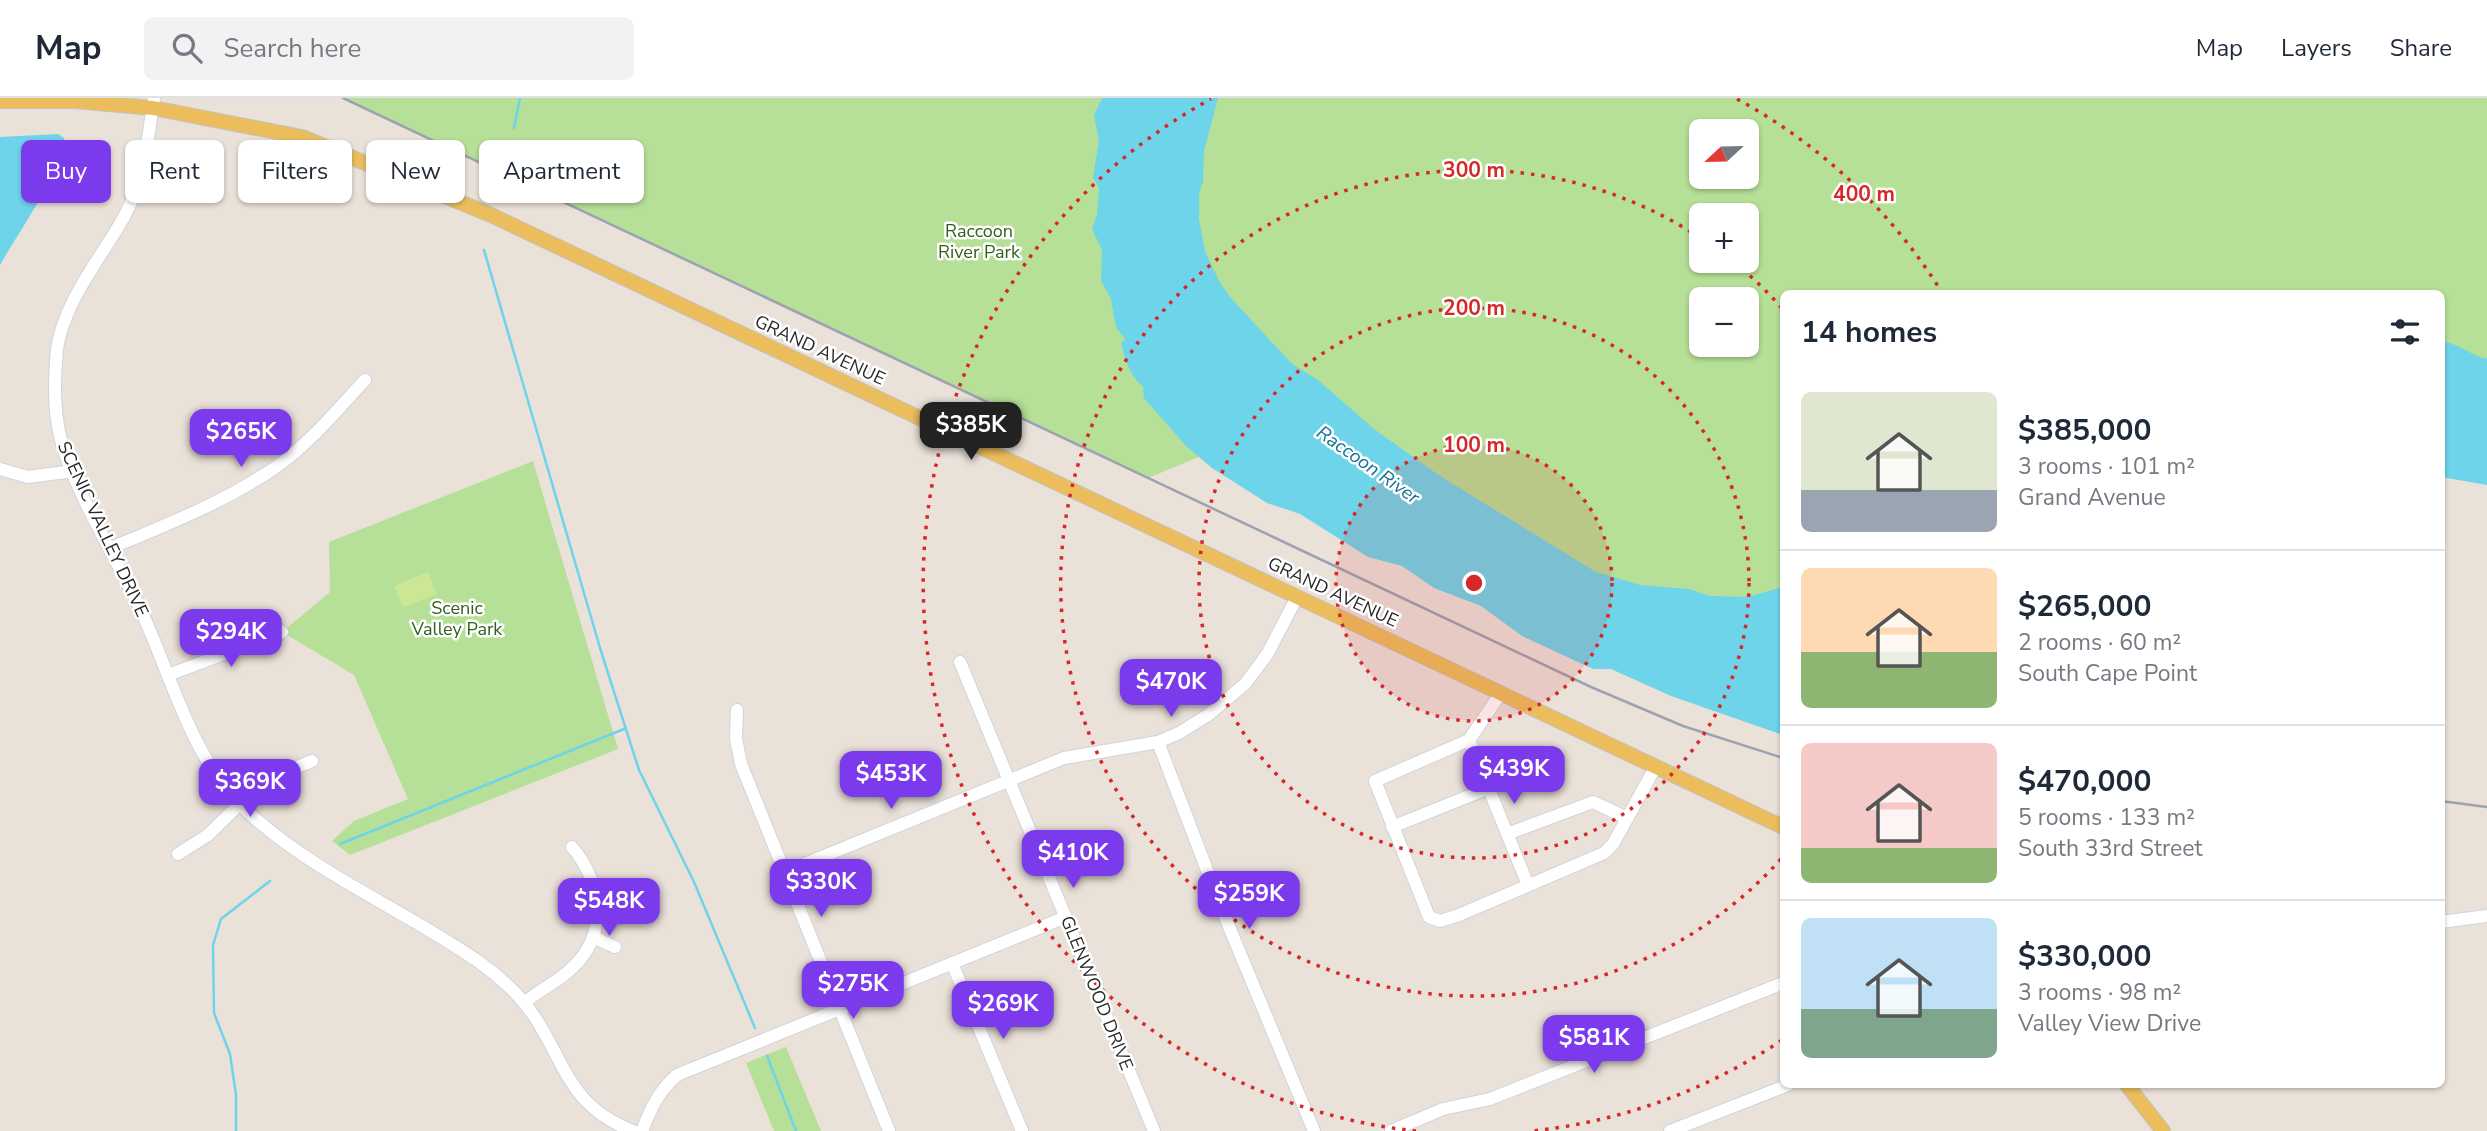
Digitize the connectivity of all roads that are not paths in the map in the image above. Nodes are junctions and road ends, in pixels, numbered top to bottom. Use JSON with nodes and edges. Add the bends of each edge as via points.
{"nodes":[{"id":1,"x":0,"y":101,"type":"edge"},
{"id":2,"x":153,"y":103,"type":"edge"},
{"id":3,"x":365,"y":380,"type":"dead end"},
{"id":4,"x":0,"y":469,"type":"edge"},
{"id":5,"x":73,"y":471,"type":"junction"},
{"id":6,"x":111,"y":548,"type":"junction"},
{"id":7,"x":1297,"y":597,"type":"junction"},
{"id":8,"x":282,"y":632,"type":"dead end"},
{"id":9,"x":960,"y":662,"type":"dead end"},
{"id":10,"x":168,"y":675,"type":"junction"},
{"id":11,"x":1501,"y":692,"type":"junction"},
{"id":12,"x":737,"y":710,"type":"dead end"},
{"id":13,"x":1469,"y":740,"type":"junction"},
{"id":14,"x":1157,"y":742,"type":"junction"},
{"id":15,"x":312,"y":761,"type":"dead end"},
{"id":16,"x":1656,"y":766,"type":"junction"},
{"id":17,"x":1010,"y":781,"type":"junction"},
{"id":18,"x":1489,"y":789,"type":"junction"},
{"id":19,"x":241,"y":805,"type":"junction"},
{"id":20,"x":1627,"y":818,"type":"junction"},
{"id":21,"x":1780,"y":826,"type":"edge"},
{"id":22,"x":1392,"y":827,"type":"junction"},
{"id":23,"x":1507,"y":834,"type":"junction"},
{"id":24,"x":572,"y":847,"type":"dead end"},
{"id":25,"x":178,"y":854,"type":"dead end"},
{"id":26,"x":785,"y":872,"type":"junction"},
{"id":27,"x":1528,"y":885,"type":"junction"},
{"id":28,"x":2487,"y":916,"type":"edge"},
{"id":29,"x":1066,"y":917,"type":"junction"},
{"id":30,"x":2445,"y":921,"type":"edge"},
{"id":31,"x":593,"y":936,"type":"junction"},
{"id":32,"x":615,"y":947,"type":"dead end"},
{"id":33,"x":952,"y":963,"type":"junction"},
{"id":34,"x":1780,"y":984,"type":"edge"},
{"id":35,"x":524,"y":1003,"type":"junction"},
{"id":36,"x":839,"y":1009,"type":"junction"},
{"id":37,"x":1780,"y":1088,"type":"edge"},
{"id":38,"x":2129,"y":1088,"type":"edge"},
{"id":39,"x":632,"y":1131,"type":"edge"},
{"id":40,"x":642,"y":1131,"type":"edge"},
{"id":41,"x":889,"y":1131,"type":"edge"},
{"id":42,"x":1022,"y":1131,"type":"edge"},
{"id":43,"x":1154,"y":1131,"type":"edge"},
{"id":44,"x":1314,"y":1131,"type":"edge"},
{"id":45,"x":1391,"y":1131,"type":"edge"},
{"id":46,"x":1670,"y":1131,"type":"edge"},
{"id":47,"x":2163,"y":1131,"type":"edge"}],
"edges":[{"from":1,"to":2,"type":"main road","name":"GRAND AVENUE"},
{"from":2,"to":5,"type":"street","name":"SCENIC VALLEY DRIVE","via":[[136,187],[125,215],[75,298],[58,345],[56,411]]},
{"from":2,"to":7,"type":"main road","name":"GRAND AVENUE","via":[[302,137],[491,215]]},
{"from":3,"to":6,"type":"street","via":[[277,466],[224,500]]},
{"from":4,"to":5,"type":"street","via":[[28,477]]},
{"from":5,"to":6,"type":"street","name":"SCENIC VALLEY DRIVE"},
{"from":6,"to":10,"type":"street","name":"SCENIC VALLEY DRIVE"},
{"from":7,"to":11,"type":"main road","name":"GRAND AVENUE"},
{"from":7,"to":14,"type":"street","via":[[1268,653],[1245,684],[1208,715]]},
{"from":8,"to":10,"type":"street"},
{"from":9,"to":17,"type":"street","name":"GLENWOOD DRIVE"},
{"from":10,"to":19,"type":"street","name":"SCENIC VALLEY DRIVE","via":[[197,744]]},
{"from":11,"to":13,"type":"street"},
{"from":11,"to":16,"type":"main road","name":"GRAND AVENUE"},
{"from":12,"to":26,"type":"street","via":[[741,764]]},
{"from":13,"to":18,"type":"street"},
{"from":13,"to":22,"type":"street","via":[[1375,781]]},
{"from":14,"to":17,"type":"street","via":[[1064,758]]},
{"from":14,"to":44,"type":"street"},
{"from":15,"to":19,"type":"street","via":[[274,774]]},
{"from":16,"to":20,"type":"street"},
{"from":16,"to":21,"type":"main road","name":"GRAND AVENUE"},
{"from":17,"to":26,"type":"street"},
{"from":17,"to":29,"type":"street","name":"GLENWOOD DRIVE"},
{"from":18,"to":22,"type":"street"},
{"from":18,"to":23,"type":"street"},
{"from":19,"to":25,"type":"street"},
{"from":19,"to":35,"type":"street","name":"SCENIC VALLEY DRIVE","via":[[288,844],[474,958]]},
{"from":20,"to":23,"type":"street","via":[[1593,802]]},
{"from":20,"to":27,"type":"street","via":[[1604,853]]},
{"from":22,"to":27,"type":"street","via":[[1429,917],[1440,921],[1459,915]]},
{"from":23,"to":27,"type":"street"},
{"from":24,"to":31,"type":"street","via":[[594,884],[598,910]]},
{"from":26,"to":36,"type":"street"},
{"from":28,"to":30,"type":"street"},
{"from":29,"to":33,"type":"street"},
{"from":29,"to":43,"type":"street","name":"GLENWOOD DRIVE"},
{"from":31,"to":32,"type":"street"},
{"from":31,"to":35,"type":"street","via":[[574,966]]},
{"from":33,"to":36,"type":"street"},
{"from":33,"to":42,"type":"street"},
{"from":34,"to":45,"type":"street","via":[[1490,1099],[1443,1109]]},
{"from":35,"to":39,"type":"street","name":"SCENIC VALLEY DRIVE","via":[[582,1098]]},
{"from":36,"to":40,"type":"street","via":[[677,1075],[650,1107]]},
{"from":36,"to":41,"type":"street"},
{"from":37,"to":46,"type":"street"},
{"from":38,"to":47,"type":"main road"}]}
